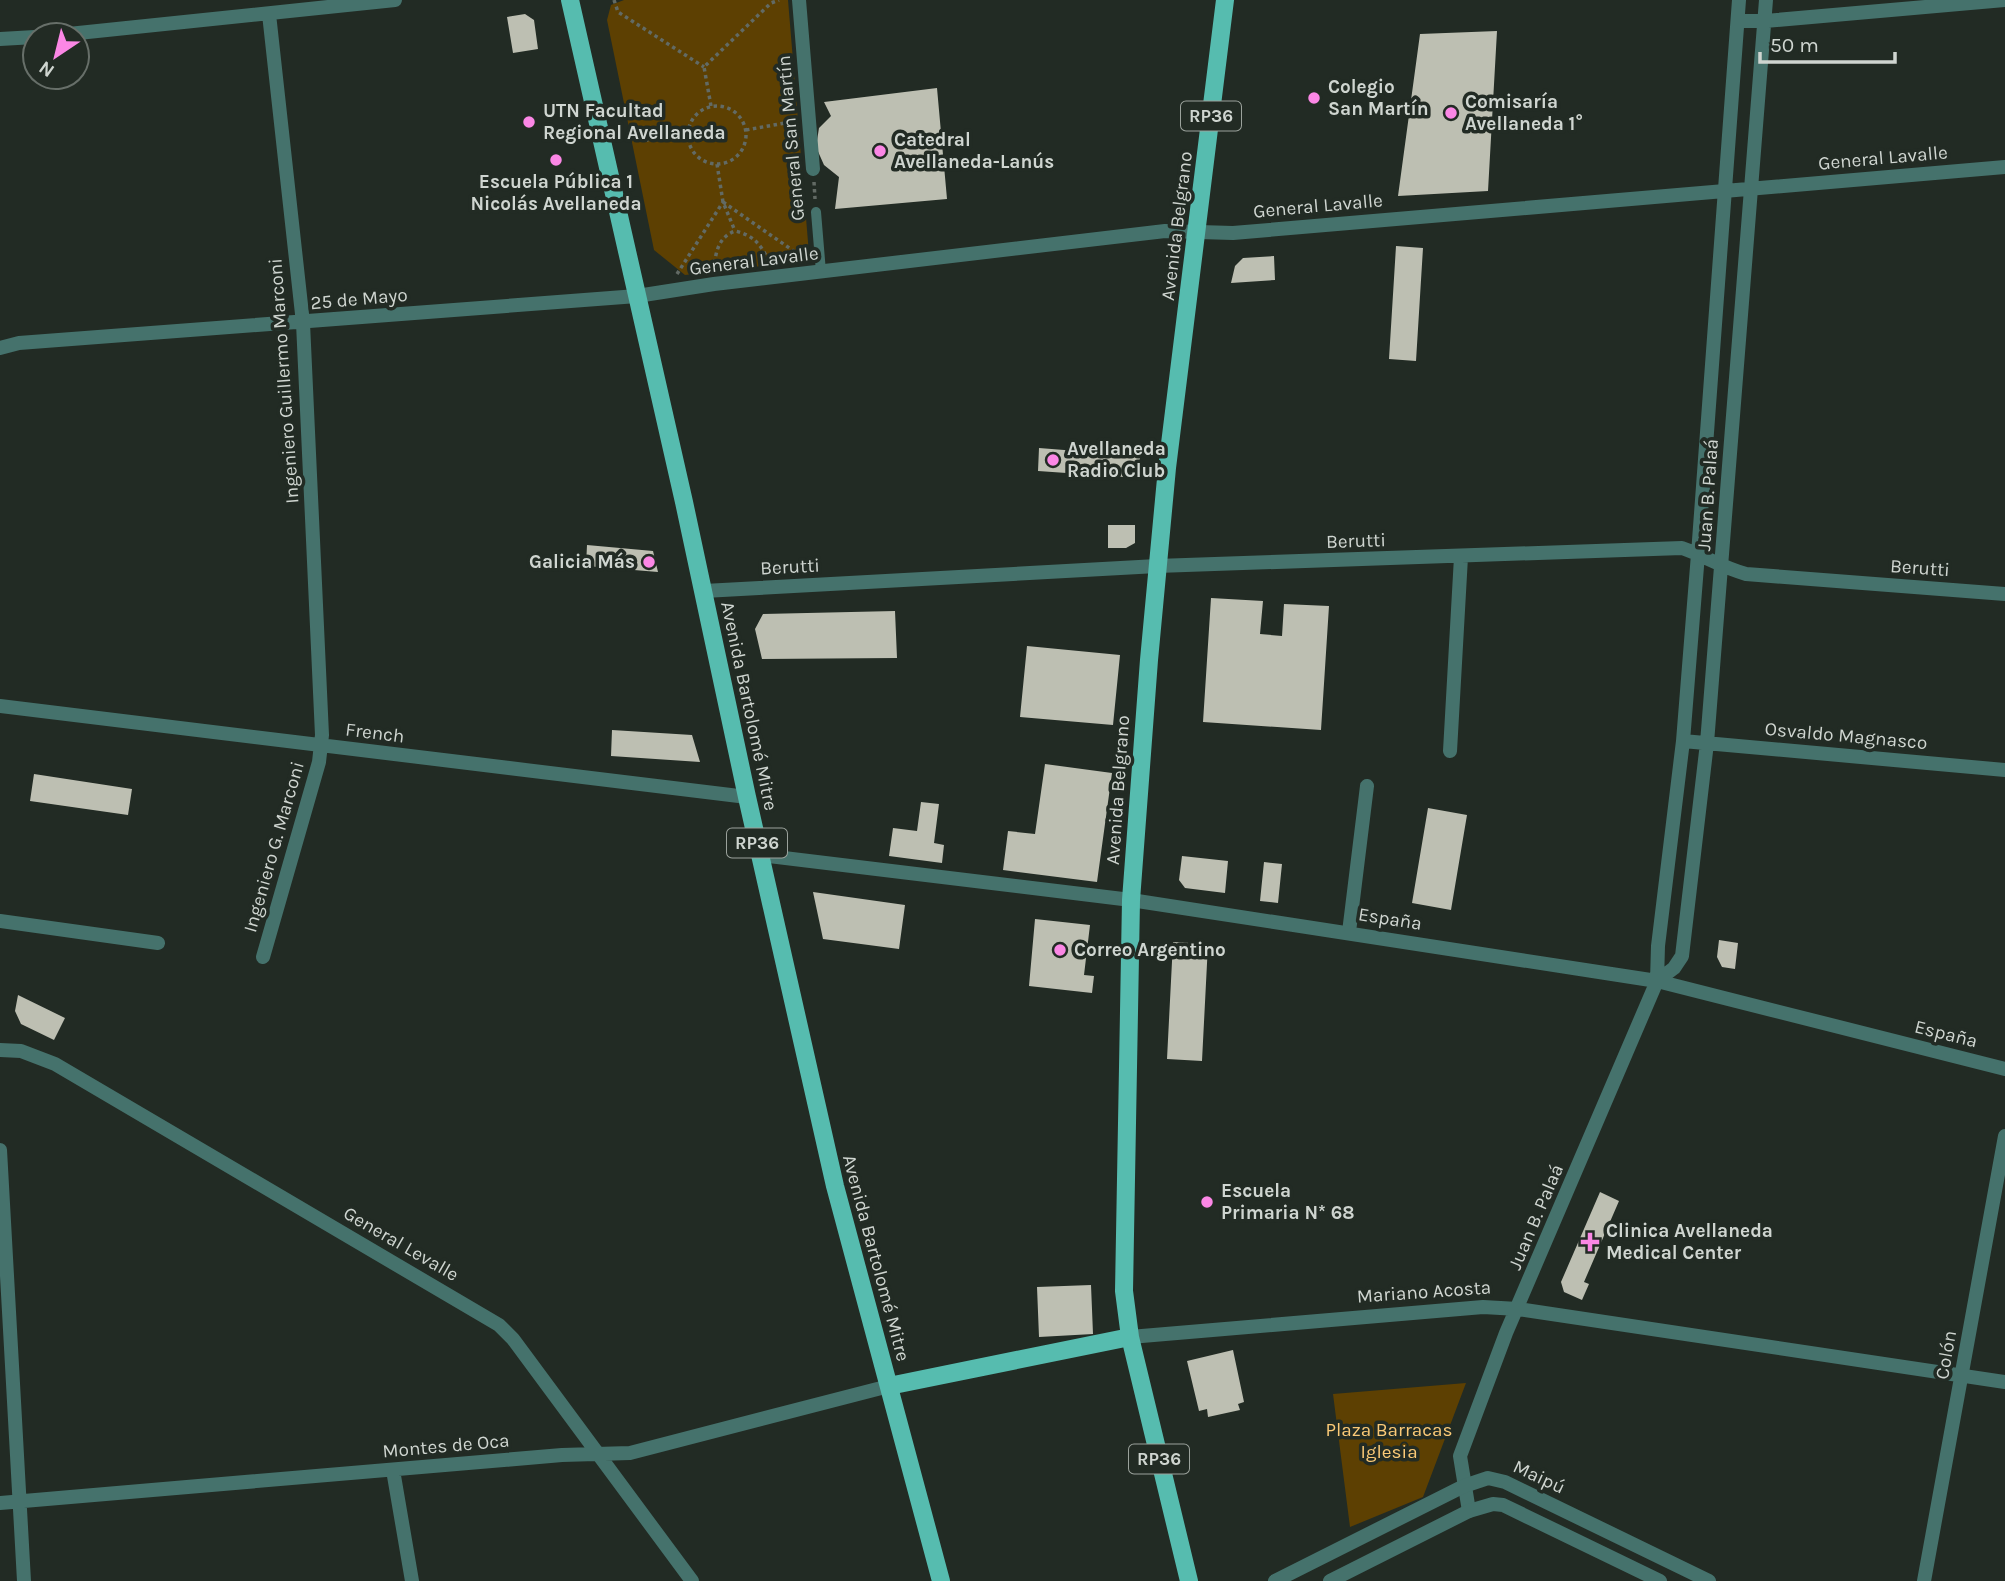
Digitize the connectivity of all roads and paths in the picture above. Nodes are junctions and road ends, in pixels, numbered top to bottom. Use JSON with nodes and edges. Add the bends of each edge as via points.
{"nodes":[{"id":1,"x":394,"y":0,"type":"edge"},
{"id":2,"x":570,"y":0,"type":"edge"},
{"id":3,"x":614,"y":0,"type":"edge"},
{"id":4,"x":779,"y":0,"type":"edge"},
{"id":5,"x":799,"y":0,"type":"edge"},
{"id":6,"x":1225,"y":0,"type":"edge"},
{"id":7,"x":1739,"y":0,"type":"edge"},
{"id":8,"x":1766,"y":0,"type":"edge"},
{"id":9,"x":2005,"y":0,"type":"edge"},
{"id":10,"x":269,"y":14,"type":"junction"},
{"id":11,"x":1765,"y":20,"type":"junction"},
{"id":12,"x":1738,"y":21,"type":"junction"},
{"id":13,"x":91,"y":32,"type":"edge"},
{"id":14,"x":21,"y":38,"type":"edge"},
{"id":15,"x":0,"y":39,"type":"edge"},
{"id":16,"x":704,"y":67,"type":"junction"},
{"id":17,"x":711,"y":106,"type":"junction"},
{"id":18,"x":809,"y":119,"type":"junction"},
{"id":19,"x":746,"y":130,"type":"junction"},
{"id":20,"x":638,"y":140,"type":"dead end"},
{"id":21,"x":689,"y":140,"type":"junction"},
{"id":22,"x":717,"y":164,"type":"junction"},
{"id":23,"x":2005,"y":167,"type":"edge"},
{"id":24,"x":813,"y":169,"type":"joint"},
{"id":25,"x":1751,"y":190,"type":"junction"},
{"id":26,"x":1724,"y":191,"type":"junction"},
{"id":27,"x":723,"y":202,"type":"junction"},
{"id":28,"x":816,"y":212,"type":"joint"},
{"id":29,"x":735,"y":231,"type":"junction"},
{"id":30,"x":1197,"y":232,"type":"junction"},
{"id":31,"x":821,"y":272,"type":"junction"},
{"id":32,"x":804,"y":274,"type":"junction"},
{"id":33,"x":772,"y":277,"type":"junction"},
{"id":34,"x":714,"y":284,"type":"junction"},
{"id":35,"x":678,"y":289,"type":"junction"},
{"id":36,"x":637,"y":296,"type":"junction"},
{"id":37,"x":303,"y":323,"type":"junction"},
{"id":38,"x":0,"y":348,"type":"edge"},
{"id":39,"x":1698,"y":554,"type":"junction"},
{"id":40,"x":1461,"y":557,"type":"junction"},
{"id":41,"x":1157,"y":566,"type":"junction"},
{"id":42,"x":1721,"y":567,"type":"junction"},
{"id":43,"x":704,"y":591,"type":"junction"},
{"id":44,"x":2005,"y":594,"type":"edge"},
{"id":45,"x":0,"y":706,"type":"edge"},
{"id":46,"x":1683,"y":741,"type":"junction"},
{"id":47,"x":1707,"y":743,"type":"junction"},
{"id":48,"x":321,"y":746,"type":"junction"},
{"id":49,"x":1450,"y":751,"type":"dead end"},
{"id":50,"x":2005,"y":770,"type":"edge"},
{"id":51,"x":1367,"y":786,"type":"dead end"},
{"id":52,"x":747,"y":797,"type":"junction"},
{"id":53,"x":760,"y":855,"type":"junction"},
{"id":54,"x":1131,"y":900,"type":"junction"},
{"id":55,"x":0,"y":921,"type":"edge"},
{"id":56,"x":1349,"y":932,"type":"junction"},
{"id":57,"x":158,"y":943,"type":"dead end"},
{"id":58,"x":263,"y":957,"type":"dead end"},
{"id":59,"x":1657,"y":981,"type":"junction"},
{"id":60,"x":0,"y":1050,"type":"edge"},
{"id":61,"x":2005,"y":1069,"type":"edge"},
{"id":62,"x":2005,"y":1136,"type":"edge"},
{"id":63,"x":0,"y":1150,"type":"edge"},
{"id":64,"x":1518,"y":1309,"type":"junction"},
{"id":65,"x":1130,"y":1337,"type":"junction"},
{"id":66,"x":1962,"y":1374,"type":"junction"},
{"id":67,"x":2005,"y":1382,"type":"edge"},
{"id":68,"x":889,"y":1386,"type":"junction"},
{"id":69,"x":600,"y":1455,"type":"junction"},
{"id":70,"x":393,"y":1470,"type":"junction"},
{"id":71,"x":1464,"y":1486,"type":"junction"},
{"id":72,"x":19,"y":1499,"type":"junction"},
{"id":73,"x":0,"y":1503,"type":"edge"},
{"id":74,"x":1468,"y":1511,"type":"junction"},
{"id":75,"x":24,"y":1581,"type":"edge"},
{"id":76,"x":412,"y":1581,"type":"edge"},
{"id":77,"x":692,"y":1581,"type":"edge"},
{"id":78,"x":941,"y":1581,"type":"edge"},
{"id":79,"x":1189,"y":1581,"type":"edge"},
{"id":80,"x":1275,"y":1581,"type":"edge"},
{"id":81,"x":1330,"y":1581,"type":"edge"},
{"id":82,"x":1660,"y":1581,"type":"edge"},
{"id":83,"x":1709,"y":1581,"type":"edge"},
{"id":84,"x":1924,"y":1581,"type":"edge"}],
"edges":[{"from":1,"to":10,"type":"street"},
{"from":2,"to":36,"type":"main road","name":"Avenida Bartolomé Mitre","number":"RP36"},
{"from":3,"to":16,"type":"path","via":[[618,12]]},
{"from":4,"to":16,"type":"path"},
{"from":5,"to":18,"type":"street","name":"General San Martín"},
{"from":6,"to":30,"type":"main road","name":"Avenida Belgrano","number":"RP36"},
{"from":7,"to":12,"type":"street","name":"Juan B. Palaá"},
{"from":8,"to":11,"type":"street","name":"Juan B. Palaá"},
{"from":9,"to":11,"type":"street"},
{"from":10,"to":13,"type":"street"},
{"from":10,"to":37,"type":"street","name":"Ingeniero Guillermo Marconi"},
{"from":11,"to":12,"type":"street"},
{"from":11,"to":25,"type":"street","name":"Juan B. Palaá"},
{"from":12,"to":26,"type":"street","name":"Juan B. Palaá"},
{"from":14,"to":15,"type":"street"},
{"from":16,"to":17,"type":"path"},
{"from":17,"to":19,"type":"path","via":[[737,113]]},
{"from":17,"to":21,"type":"path","via":[[695,115]]},
{"from":18,"to":19,"type":"path"},
{"from":18,"to":24,"type":"street","name":"General San Martín"},
{"from":19,"to":22,"type":"path","via":[[740,153]]},
{"from":20,"to":21,"type":"path"},
{"from":21,"to":22,"type":"path","via":[[696,154]]},
{"from":22,"to":27,"type":"path"},
{"from":23,"to":25,"type":"street","name":"General Lavalle"},
{"from":24,"to":28,"type":"path","name":"General San Martín"},
{"from":25,"to":26,"type":"street","name":"General Lavalle"},
{"from":25,"to":42,"type":"street","name":"Juan B. Palaá"},
{"from":26,"to":30,"type":"street","name":"General Lavalle","via":[[1233,233]]},
{"from":26,"to":39,"type":"street","name":"Juan B. Palaá"},
{"from":27,"to":29,"type":"path"},
{"from":27,"to":32,"type":"path","via":[[795,252]]},
{"from":27,"to":35,"type":"path","via":[[680,267]]},
{"from":28,"to":31,"type":"lane","name":"General San Martín"},
{"from":29,"to":33,"type":"path","via":[[749,234],[758,243]]},
{"from":29,"to":34,"type":"path","via":[[717,249]]},
{"from":30,"to":31,"type":"street","name":"General Lavalle","via":[[1165,231]]},
{"from":30,"to":41,"type":"main road","name":"Avenida Belgrano","number":"RP36"},
{"from":31,"to":32,"type":"street","name":"General Lavalle"},
{"from":32,"to":33,"type":"street","name":"General Lavalle"},
{"from":33,"to":34,"type":"street","name":"General Lavalle"},
{"from":34,"to":35,"type":"street","name":"General Lavalle"},
{"from":35,"to":36,"type":"street","name":"General Lavalle"},
{"from":36,"to":37,"type":"street","name":"25 de Mayo"},
{"from":36,"to":43,"type":"main road","name":"Avenida Bartolomé Mitre","number":"RP36"},
{"from":37,"to":38,"type":"street","name":"25 de Mayo"},
{"from":37,"to":48,"type":"street","name":"Ingeniero Guillermo Marconi"},
{"from":39,"to":40,"type":"street","name":"Berutti","via":[[1682,548]]},
{"from":39,"to":42,"type":"street","name":"Berutti"},
{"from":39,"to":46,"type":"street","name":"Juan B. Palaá"},
{"from":40,"to":41,"type":"street","name":"Berutti"},
{"from":40,"to":49,"type":"street"},
{"from":41,"to":43,"type":"street","name":"Berutti"},
{"from":41,"to":54,"type":"main road","name":"Avenida Belgrano","number":"RP36"},
{"from":42,"to":44,"type":"street","name":"Berutti","via":[[1746,574]]},
{"from":42,"to":47,"type":"street","name":"Juan B. Palaá"},
{"from":43,"to":52,"type":"main road","name":"Avenida Bartolomé Mitre","number":"RP36"},
{"from":45,"to":48,"type":"street","name":"French"},
{"from":46,"to":47,"type":"street","name":"Osvaldo Magnasco"},
{"from":46,"to":59,"type":"street","name":"Juan B. Palaá"},
{"from":47,"to":50,"type":"street","name":"Osvaldo Magnasco"},
{"from":47,"to":59,"type":"street","name":"Juan B. Palaá","via":[[1682,956]]},
{"from":48,"to":52,"type":"street","name":"French"},
{"from":48,"to":58,"type":"street","name":"Ingeniero G. Marconi"},
{"from":51,"to":56,"type":"street"},
{"from":52,"to":53,"type":"main road","name":"Avenida Bartolomé Mitre","number":"RP36"},
{"from":53,"to":54,"type":"street","name":"España"},
{"from":53,"to":68,"type":"main road","name":"Avenida Bartolomé Mitre","number":"RP36","via":[[843,1221]]},
{"from":54,"to":56,"type":"street","name":"España"},
{"from":54,"to":65,"type":"main road","name":"Avenida Belgrano","number":"RP36","via":[[1124,1290]]},
{"from":55,"to":57,"type":"street"},
{"from":56,"to":59,"type":"street","name":"España"},
{"from":59,"to":61,"type":"street","name":"España"},
{"from":59,"to":64,"type":"street","name":"Juan B. Palaá"},
{"from":60,"to":69,"type":"street","name":"General Levalle","via":[[21,1051],[55,1064],[499,1325]]},
{"from":62,"to":66,"type":"street","name":"Colón"},
{"from":63,"to":72,"type":"street"},
{"from":64,"to":65,"type":"street","name":"Mariano Acosta","via":[[1483,1307]]},
{"from":64,"to":66,"type":"street","name":"Mariano Acosta"},
{"from":64,"to":71,"type":"street","name":"Juan B. Palaá","via":[[1460,1457]]},
{"from":65,"to":68,"type":"main road","name":"Mariano Acosta"},
{"from":65,"to":79,"type":"main road","name":"Avenida Belgrano","number":"RP36"},
{"from":66,"to":67,"type":"street","name":"Mariano Acosta"},
{"from":66,"to":84,"type":"street","name":"Colón"},
{"from":68,"to":69,"type":"street","name":"Montes de Oca","via":[[631,1453]]},
{"from":68,"to":78,"type":"main road","name":"Avenida Bartolomé Mitre","number":"RP36"},
{"from":69,"to":70,"type":"street","name":"Montes de Oca"},
{"from":69,"to":77,"type":"street","name":"General Levalle"},
{"from":70,"to":72,"type":"street","name":"Montes de Oca"},
{"from":70,"to":76,"type":"street"},
{"from":71,"to":74,"type":"street","name":"Juan B. Palaá"},
{"from":71,"to":80,"type":"street","name":"Maipú"},
{"from":71,"to":83,"type":"street","name":"Maipú","via":[[1488,1478],[1505,1482]]},
{"from":72,"to":73,"type":"street","name":"Montes de Oca"},
{"from":72,"to":75,"type":"street"},
{"from":74,"to":81,"type":"street"},
{"from":74,"to":82,"type":"street","via":[[1503,1506]]}]}
